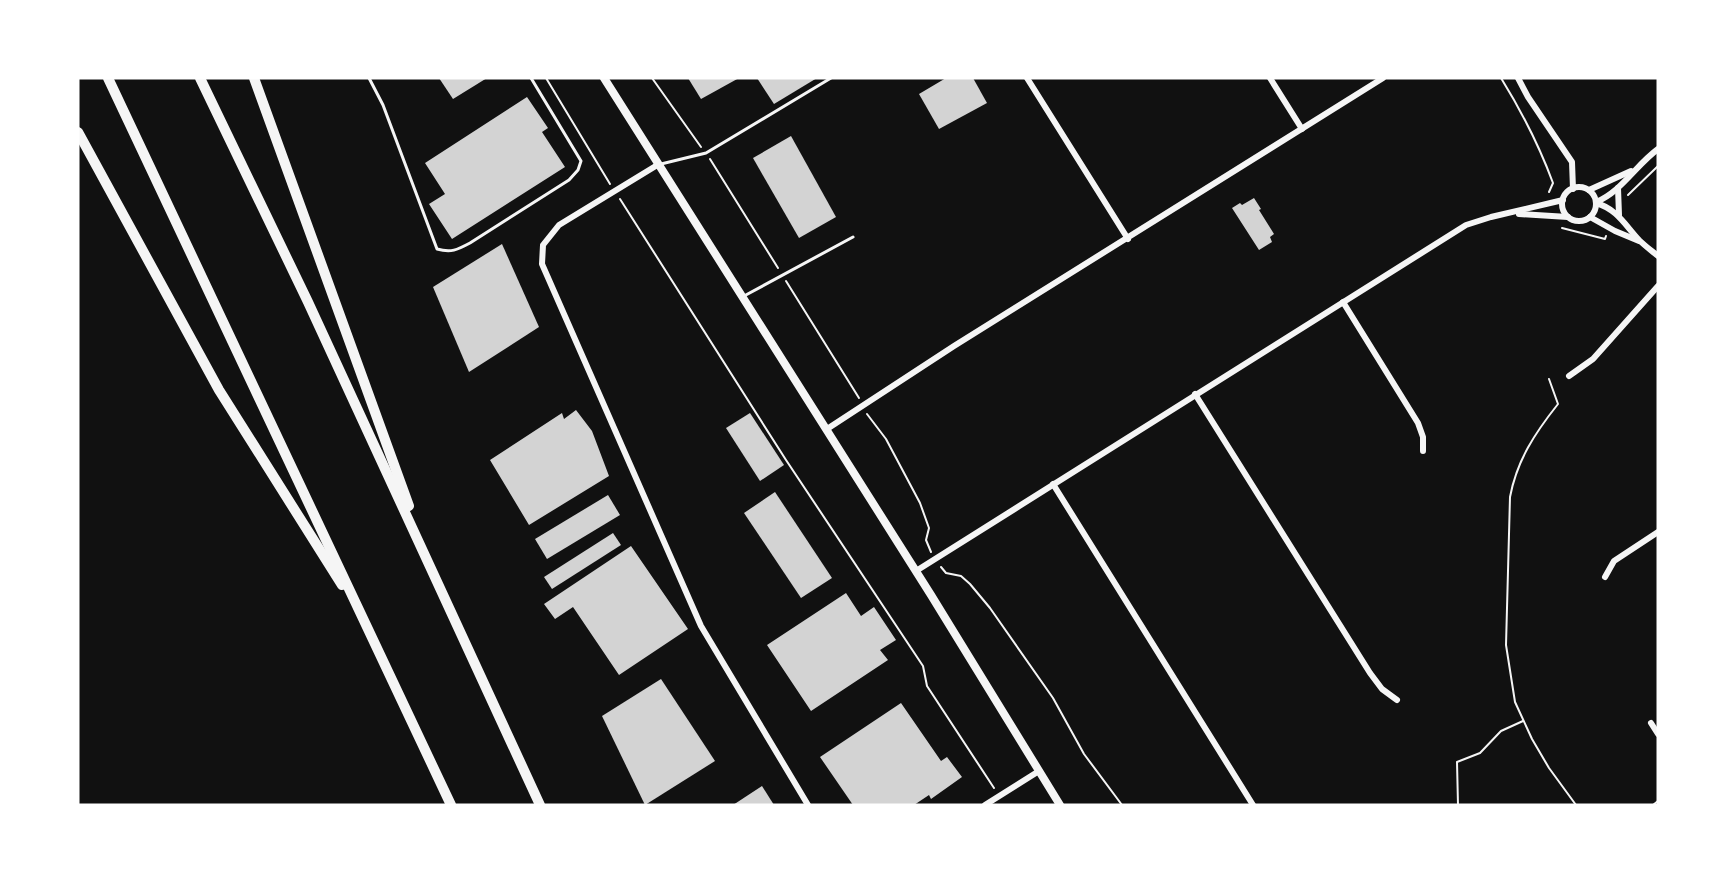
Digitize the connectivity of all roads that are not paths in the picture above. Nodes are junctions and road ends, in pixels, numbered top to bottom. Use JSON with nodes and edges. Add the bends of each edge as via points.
{"nodes":[{"id":1,"x":108,"y":78,"type":"edge"},
{"id":2,"x":200,"y":78,"type":"edge"},
{"id":3,"x":254,"y":78,"type":"edge"},
{"id":4,"x":369,"y":78,"type":"edge"},
{"id":5,"x":531,"y":78,"type":"edge"},
{"id":6,"x":604,"y":78,"type":"edge"},
{"id":7,"x":831,"y":78,"type":"edge"},
{"id":8,"x":1027,"y":78,"type":"edge"},
{"id":9,"x":1270,"y":78,"type":"edge"},
{"id":10,"x":1383,"y":78,"type":"edge"},
{"id":11,"x":1518,"y":78,"type":"edge"},
{"id":12,"x":1302,"y":129,"type":"junction"},
{"id":13,"x":78,"y":132,"type":"edge"},
{"id":14,"x":1658,"y":149,"type":"edge"},
{"id":15,"x":659,"y":164,"type":"junction"},
{"id":16,"x":1636,"y":168,"type":"junction"},
{"id":17,"x":1618,"y":188,"type":"junction"},
{"id":18,"x":1573,"y":189,"type":"junction"},
{"id":19,"x":1589,"y":190,"type":"junction"},
{"id":20,"x":1563,"y":200,"type":"junction"},
{"id":21,"x":1596,"y":202,"type":"junction"},
{"id":22,"x":1509,"y":213,"type":"junction"},
{"id":23,"x":1619,"y":215,"type":"junction"},
{"id":24,"x":1569,"y":217,"type":"junction"},
{"id":25,"x":1590,"y":217,"type":"junction"},
{"id":26,"x":853,"y":237,"type":"dead end"},
{"id":27,"x":1128,"y":238,"type":"junction"},
{"id":28,"x":1640,"y":241,"type":"junction"},
{"id":29,"x":1658,"y":256,"type":"edge"},
{"id":30,"x":1658,"y":286,"type":"edge"},
{"id":31,"x":743,"y":297,"type":"junction"},
{"id":32,"x":1343,"y":303,"type":"junction"},
{"id":33,"x":1569,"y":376,"type":"dead end"},
{"id":34,"x":1195,"y":394,"type":"junction"},
{"id":35,"x":826,"y":429,"type":"junction"},
{"id":36,"x":1423,"y":451,"type":"dead end"},
{"id":37,"x":1053,"y":484,"type":"junction"},
{"id":38,"x":1658,"y":532,"type":"edge"},
{"id":39,"x":916,"y":571,"type":"junction"},
{"id":40,"x":434,"y":574,"type":"junction"},
{"id":41,"x":1605,"y":577,"type":"dead end"},
{"id":42,"x":368,"y":626,"type":"junction"},
{"id":43,"x":1397,"y":700,"type":"dead end"},
{"id":44,"x":1651,"y":723,"type":"dead end"},
{"id":45,"x":1658,"y":734,"type":"edge"},
{"id":46,"x":1039,"y":771,"type":"junction"},
{"id":47,"x":451,"y":805,"type":"edge"},
{"id":48,"x":540,"y":805,"type":"edge"},
{"id":49,"x":808,"y":805,"type":"edge"},
{"id":50,"x":986,"y":805,"type":"edge"},
{"id":51,"x":1060,"y":805,"type":"edge"},
{"id":52,"x":1254,"y":805,"type":"edge"}],
"edges":[{"from":1,"to":42,"type":"highway"},
{"from":2,"to":40,"type":"highway"},
{"from":3,"to":40,"type":"highway"},
{"from":4,"to":5,"type":"lane","via":[[383,105],[437,249],[447,252],[470,243],[569,180],[578,170],[580,161]]},
{"from":6,"to":15,"type":"main road"},
{"from":7,"to":15,"type":"lane","via":[[706,153]]},
{"from":8,"to":27,"type":"street"},
{"from":9,"to":12,"type":"street"},
{"from":10,"to":12,"type":"street"},
{"from":11,"to":18,"type":"street","via":[[1572,162]]},
{"from":12,"to":27,"type":"street"},
{"from":13,"to":42,"type":"highway","via":[[219,390]]},
{"from":14,"to":16,"type":"street"},
{"from":15,"to":31,"type":"main road"},
{"from":15,"to":49,"type":"street","via":[[559,225],[543,245],[542,264],[701,626]]},
{"from":16,"to":17,"type":"street"},
{"from":16,"to":19,"type":"street"},
{"from":17,"to":21,"type":"street"},
{"from":17,"to":23,"type":"street"},
{"from":18,"to":19,"type":"street"},
{"from":18,"to":20,"type":"street"},
{"from":19,"to":21,"type":"street"},
{"from":20,"to":22,"type":"street"},
{"from":20,"to":24,"type":"street"},
{"from":21,"to":23,"type":"street"},
{"from":21,"to":25,"type":"street"},
{"from":22,"to":24,"type":"street"},
{"from":22,"to":32,"type":"street","via":[[1466,225]]},
{"from":23,"to":28,"type":"street"},
{"from":24,"to":25,"type":"street","via":[[1581,221]]},
{"from":25,"to":28,"type":"street"},
{"from":26,"to":31,"type":"lane"},
{"from":27,"to":35,"type":"street"},
{"from":28,"to":29,"type":"street"},
{"from":30,"to":33,"type":"street","via":[[1593,359]]},
{"from":31,"to":35,"type":"main road"},
{"from":32,"to":34,"type":"street"},
{"from":32,"to":36,"type":"street","via":[[1418,423]]},
{"from":34,"to":37,"type":"street"},
{"from":34,"to":43,"type":"street","via":[[1370,673]]},
{"from":35,"to":39,"type":"main road"},
{"from":37,"to":39,"type":"street"},
{"from":37,"to":52,"type":"street"},
{"from":38,"to":41,"type":"street","via":[[1614,561]]},
{"from":39,"to":46,"type":"main road"},
{"from":40,"to":48,"type":"highway"},
{"from":42,"to":47,"type":"highway"},
{"from":44,"to":45,"type":"street"},
{"from":46,"to":50,"type":"street"},
{"from":46,"to":51,"type":"main road"}]}
